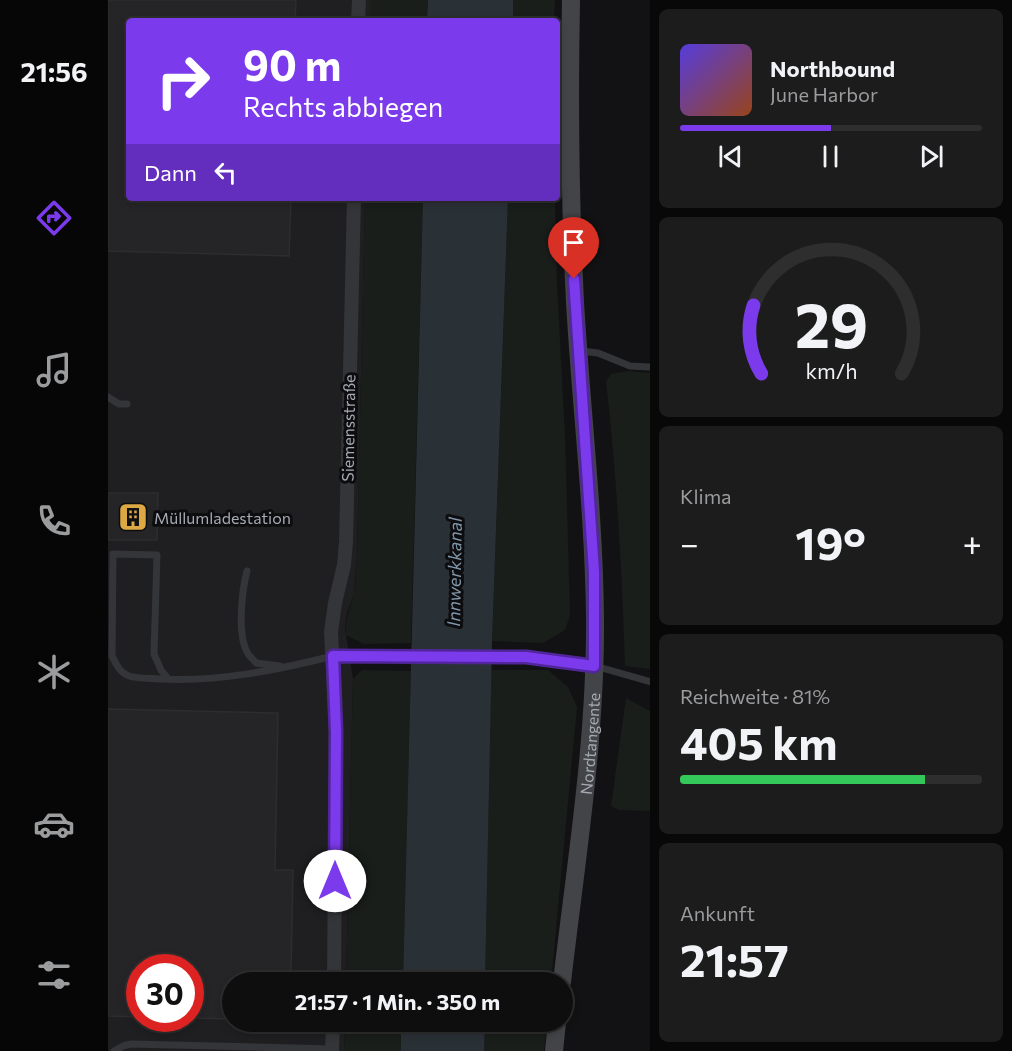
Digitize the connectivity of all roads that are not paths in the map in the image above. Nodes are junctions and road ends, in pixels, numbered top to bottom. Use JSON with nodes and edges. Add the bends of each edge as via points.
{"nodes":[{"id":1,"x":359,"y":0,"type":"edge"},
{"id":2,"x":571,"y":0,"type":"edge"},
{"id":3,"x":358,"y":18,"type":"edge"},
{"id":4,"x":354,"y":201,"type":"edge"},
{"id":5,"x":578,"y":351,"type":"junction"},
{"id":6,"x":650,"y":367,"type":"edge"},
{"id":7,"x":108,"y":397,"type":"edge"},
{"id":8,"x":127,"y":404,"type":"dead end"},
{"id":9,"x":247,"y":571,"type":"dead end"},
{"id":10,"x":333,"y":656,"type":"junction"},
{"id":11,"x":287,"y":666,"type":"junction"},
{"id":12,"x":594,"y":666,"type":"junction"},
{"id":13,"x":168,"y":679,"type":"junction"},
{"id":14,"x":650,"y":682,"type":"edge"},
{"id":15,"x":334,"y":972,"type":"edge"},
{"id":16,"x":563,"y":972,"type":"edge"},
{"id":17,"x":333,"y":1032,"type":"edge"},
{"id":18,"x":556,"y":1032,"type":"edge"},
{"id":19,"x":332,"y":1050,"type":"edge"},
{"id":20,"x":114,"y":1051,"type":"edge"},
{"id":21,"x":554,"y":1051,"type":"edge"}],
"edges":[{"from":1,"to":3,"type":"street"},
{"from":2,"to":5,"type":"main road","name":"Nordtangente","via":[[570,190]]},
{"from":4,"to":10,"type":"street","name":"Siemensstraße","via":[[346,542],[332,619]]},
{"from":5,"to":6,"type":"lane","via":[[598,353],[630,366]]},
{"from":5,"to":12,"type":"main road","name":"Nordtangente","via":[[594,572]]},
{"from":7,"to":8,"type":"lane"},
{"from":9,"to":11,"type":"lane","via":[[243,589],[243,640],[247,652],[256,663]]},
{"from":10,"to":11,"type":"lane"},
{"from":10,"to":12,"type":"street","via":[[526,657]]},
{"from":10,"to":15,"type":"street","name":"Siemensstraße"},
{"from":11,"to":13,"type":"lane","via":[[208,680]]},
{"from":12,"to":14,"type":"lane"},
{"from":12,"to":16,"type":"main road","name":"Nordtangente","via":[[589,753]]},
{"from":13,"to":13,"type":"lane","via":[[154,654],[157,555],[113,554],[111,642],[117,667],[128,676]]},
{"from":17,"to":19,"type":"street"},
{"from":18,"to":21,"type":"main road"},
{"from":19,"to":20,"type":"lane","via":[[131,1044]]}]}
